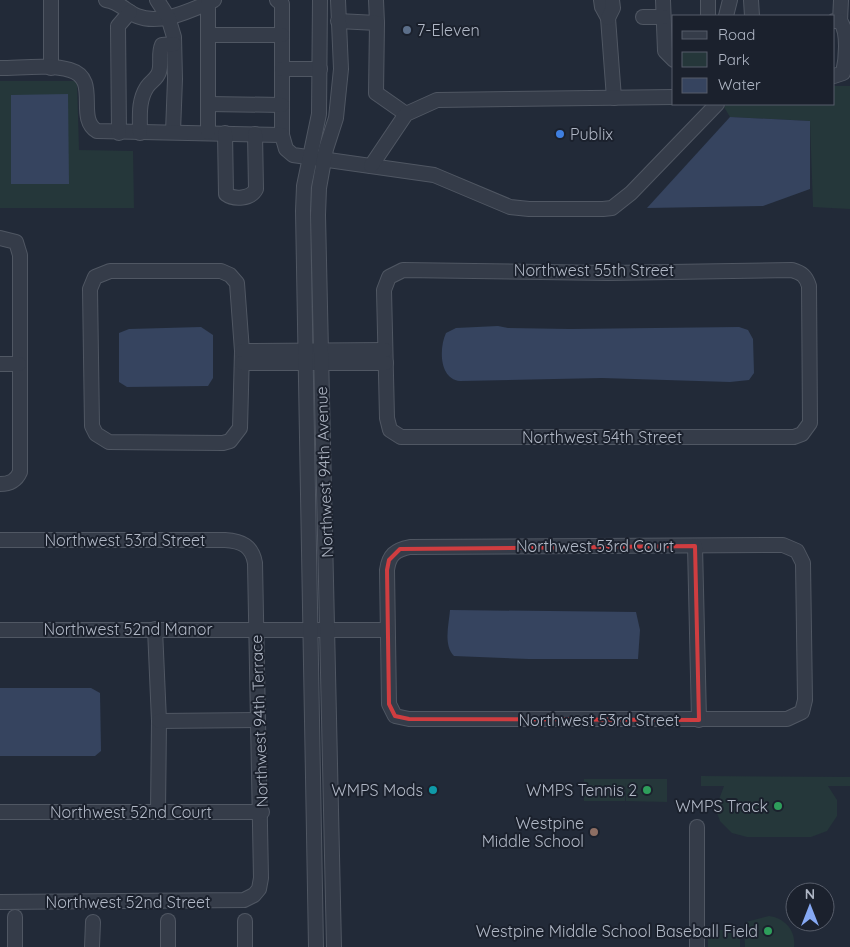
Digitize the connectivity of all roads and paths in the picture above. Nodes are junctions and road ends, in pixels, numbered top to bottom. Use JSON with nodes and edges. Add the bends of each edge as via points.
{"nodes":[{"id":1,"x":50,"y":0,"type":"edge"},
{"id":2,"x":106,"y":0,"type":"edge"},
{"id":3,"x":157,"y":0,"type":"edge"},
{"id":4,"x":277,"y":0,"type":"edge"},
{"id":5,"x":320,"y":0,"type":"edge"},
{"id":6,"x":338,"y":0,"type":"edge"},
{"id":7,"x":376,"y":0,"type":"edge"},
{"id":8,"x":601,"y":0,"type":"edge"},
{"id":9,"x":612,"y":0,"type":"edge"},
{"id":10,"x":664,"y":0,"type":"edge"},
{"id":11,"x":708,"y":0,"type":"edge"},
{"id":12,"x":730,"y":0,"type":"edge"},
{"id":13,"x":751,"y":0,"type":"edge"},
{"id":14,"x":841,"y":0,"type":"edge"},
{"id":15,"x":211,"y":1,"type":"edge"},
{"id":16,"x":130,"y":12,"type":"junction"},
{"id":17,"x":708,"y":15,"type":"edge"},
{"id":18,"x":726,"y":15,"type":"edge"},
{"id":19,"x":752,"y":15,"type":"edge"},
{"id":20,"x":168,"y":17,"type":"junction"},
{"id":21,"x":643,"y":17,"type":"dead end"},
{"id":22,"x":663,"y":17,"type":"junction"},
{"id":23,"x":608,"y":18,"type":"junction"},
{"id":24,"x":338,"y":21,"type":"junction"},
{"id":25,"x":837,"y":21,"type":"edge"},
{"id":26,"x":377,"y":23,"type":"junction"},
{"id":27,"x":208,"y":36,"type":"junction"},
{"id":28,"x":282,"y":36,"type":"junction"},
{"id":29,"x":174,"y":44,"type":"junction"},
{"id":30,"x":672,"y":58,"type":"edge"},
{"id":31,"x":0,"y":68,"type":"edge"},
{"id":32,"x":51,"y":68,"type":"junction"},
{"id":33,"x":282,"y":69,"type":"junction"},
{"id":34,"x":320,"y":70,"type":"junction"},
{"id":35,"x":835,"y":76,"type":"edge"},
{"id":36,"x":157,"y":78,"type":"junction"},
{"id":37,"x":175,"y":79,"type":"junction"},
{"id":38,"x":672,"y":97,"type":"edge"},
{"id":39,"x":614,"y":98,"type":"junction"},
{"id":40,"x":208,"y":104,"type":"junction"},
{"id":41,"x":716,"y":105,"type":"edge"},
{"id":42,"x":282,"y":106,"type":"junction"},
{"id":43,"x":406,"y":114,"type":"junction"},
{"id":44,"x":140,"y":132,"type":"junction"},
{"id":45,"x":173,"y":132,"type":"junction"},
{"id":46,"x":208,"y":132,"type":"junction"},
{"id":47,"x":119,"y":133,"type":"junction"},
{"id":48,"x":225,"y":133,"type":"junction"},
{"id":49,"x":255,"y":134,"type":"junction"},
{"id":50,"x":282,"y":135,"type":"junction"},
{"id":51,"x":310,"y":158,"type":"junction"},
{"id":52,"x":325,"y":160,"type":"junction"},
{"id":53,"x":371,"y":166,"type":"junction"},
{"id":54,"x":0,"y":238,"type":"edge"},
{"id":55,"x":386,"y":356,"type":"junction"},
{"id":56,"x":242,"y":357,"type":"junction"},
{"id":57,"x":306,"y":358,"type":"junction"},
{"id":58,"x":321,"y":358,"type":"junction"},
{"id":59,"x":0,"y":364,"type":"edge"},
{"id":60,"x":19,"y":364,"type":"junction"},
{"id":61,"x":807,"y":429,"type":"joint"},
{"id":62,"x":0,"y":484,"type":"edge"},
{"id":63,"x":0,"y":540,"type":"edge"},
{"id":64,"x":248,"y":546,"type":"joint"},
{"id":65,"x":695,"y":546,"type":"junction"},
{"id":66,"x":155,"y":629,"type":"junction"},
{"id":67,"x":257,"y":629,"type":"junction"},
{"id":68,"x":0,"y":630,"type":"edge"},
{"id":69,"x":311,"y":630,"type":"junction"},
{"id":70,"x":328,"y":630,"type":"junction"},
{"id":71,"x":386,"y":630,"type":"junction"},
{"id":72,"x":802,"y":712,"type":"joint"},
{"id":73,"x":258,"y":720,"type":"junction"},
{"id":74,"x":698,"y":720,"type":"junction"},
{"id":75,"x":158,"y":721,"type":"junction"},
{"id":76,"x":0,"y":812,"type":"edge"},
{"id":77,"x":158,"y":812,"type":"junction"},
{"id":78,"x":262,"y":812,"type":"junction"},
{"id":79,"x":697,"y":827,"type":"dead end"},
{"id":80,"x":254,"y":895,"type":"joint"},
{"id":81,"x":0,"y":902,"type":"edge"},
{"id":82,"x":15,"y":916,"type":"dead end"},
{"id":83,"x":168,"y":921,"type":"dead end"},
{"id":84,"x":245,"y":921,"type":"dead end"},
{"id":85,"x":93,"y":922,"type":"dead end"},
{"id":86,"x":15,"y":947,"type":"edge"},
{"id":87,"x":92,"y":947,"type":"edge"},
{"id":88,"x":168,"y":947,"type":"edge"},
{"id":89,"x":245,"y":947,"type":"edge"},
{"id":90,"x":316,"y":947,"type":"edge"},
{"id":91,"x":334,"y":947,"type":"edge"},
{"id":92,"x":697,"y":947,"type":"edge"}],
"edges":[{"from":1,"to":32,"type":"street"},
{"from":2,"to":16,"type":"street","via":[[120,4]]},
{"from":3,"to":20,"type":"street"},
{"from":4,"to":28,"type":"street","via":[[282,4]]},
{"from":5,"to":34,"type":"street","name":"Northwest 94th Avenue"},
{"from":6,"to":24,"type":"street","name":"Northwest 94th Avenue"},
{"from":7,"to":26,"type":"street"},
{"from":8,"to":23,"type":"street"},
{"from":9,"to":23,"type":"street","via":[[613,8]]},
{"from":10,"to":22,"type":"street"},
{"from":11,"to":17,"type":"street"},
{"from":12,"to":18,"type":"street"},
{"from":13,"to":19,"type":"street"},
{"from":14,"to":25,"type":"street"},
{"from":15,"to":20,"type":"street"},
{"from":15,"to":27,"type":"street"},
{"from":16,"to":20,"type":"street","via":[[148,18]]},
{"from":16,"to":47,"type":"street","via":[[118,26]]},
{"from":20,"to":29,"type":"street"},
{"from":21,"to":22,"type":"street"},
{"from":22,"to":30,"type":"street","via":[[665,51]]},
{"from":23,"to":39,"type":"street"},
{"from":24,"to":26,"type":"street"},
{"from":24,"to":52,"type":"street","name":"Northwest 94th Avenue","via":[[342,68],[336,118]]},
{"from":25,"to":35,"type":"street","via":[[844,29],[845,62],[843,73]]},
{"from":26,"to":43,"type":"street","via":[[376,93]]},
{"from":27,"to":28,"type":"street"},
{"from":27,"to":40,"type":"street"},
{"from":28,"to":33,"type":"street"},
{"from":29,"to":36,"type":"street","via":[[162,45]]},
{"from":29,"to":37,"type":"street"},
{"from":31,"to":32,"type":"street"},
{"from":32,"to":47,"type":"street","via":[[69,69],[84,79],[91,128],[104,133]]},
{"from":33,"to":34,"type":"street"},
{"from":33,"to":42,"type":"street"},
{"from":34,"to":51,"type":"street","name":"Northwest 94th Avenue","via":[[319,114]]},
{"from":36,"to":37,"type":"street"},
{"from":36,"to":44,"type":"street","via":[[140,99]]},
{"from":37,"to":45,"type":"street"},
{"from":38,"to":39,"type":"street"},
{"from":39,"to":43,"type":"street","via":[[437,100]]},
{"from":40,"to":42,"type":"street"},
{"from":40,"to":46,"type":"street"},
{"from":41,"to":53,"type":"street","via":[[612,208],[510,207],[434,175]]},
{"from":42,"to":50,"type":"street"},
{"from":43,"to":53,"type":"street"},
{"from":44,"to":45,"type":"street"},
{"from":44,"to":47,"type":"street"},
{"from":45,"to":46,"type":"street"},
{"from":46,"to":48,"type":"street"},
{"from":48,"to":49,"type":"street"},
{"from":48,"to":49,"type":"street","via":[[226,194],[249,197],[256,189]]},
{"from":49,"to":50,"type":"street"},
{"from":50,"to":51,"type":"street","via":[[286,150],[292,155]]},
{"from":51,"to":52,"type":"street"},
{"from":51,"to":57,"type":"street","name":"Northwest 94th Avenue","via":[[304,186]]},
{"from":52,"to":53,"type":"street"},
{"from":52,"to":58,"type":"street","name":"Northwest 94th Avenue","via":[[318,215]]},
{"from":54,"to":60,"type":"street","via":[[16,242],[20,255]]},
{"from":55,"to":58,"type":"street"},
{"from":55,"to":61,"type":"street","name":"Northwest 54th Street","via":[[387,418],[394,434],[408,438],[794,437]]},
{"from":55,"to":61,"type":"street","name":"Northwest 55th Street","via":[[384,290],[389,277],[403,270],[608,273],[792,270],[806,277],[809,286],[811,416]]},
{"from":56,"to":56,"type":"street","via":[[240,428],[230,441],[110,442],[96,434],[92,426],[90,289],[95,277],[110,271],[222,271],[230,275],[237,283]]},
{"from":56,"to":57,"type":"street"},
{"from":57,"to":58,"type":"street"},
{"from":57,"to":69,"type":"street","name":"Northwest 94th Avenue"},
{"from":58,"to":70,"type":"street","name":"Northwest 94th Avenue"},
{"from":59,"to":60,"type":"street"},
{"from":60,"to":62,"type":"street","via":[[20,472],[16,479]]},
{"from":63,"to":64,"type":"street","name":"Northwest 53rd Street","via":[[225,540]]},
{"from":64,"to":67,"type":"street","name":"Northwest 94th Terrace","via":[[255,564]]},
{"from":65,"to":71,"type":"street","name":"Northwest 53rd Court","via":[[410,546],[394,553],[389,560]]},
{"from":65,"to":72,"type":"street","name":"Northwest 53rd Court","via":[[782,545],[797,551],[803,564],[805,700]]},
{"from":65,"to":74,"type":"street"},
{"from":66,"to":67,"type":"street","name":"Northwest 52nd Manor"},
{"from":66,"to":68,"type":"street","name":"Northwest 52nd Manor"},
{"from":66,"to":75,"type":"street"},
{"from":67,"to":69,"type":"street","name":"Northwest 52nd Manor"},
{"from":67,"to":73,"type":"street","name":"Northwest 94th Terrace"},
{"from":69,"to":70,"type":"street","name":"Northwest 52nd Manor"},
{"from":69,"to":90,"type":"street","name":"Northwest 94th Avenue"},
{"from":70,"to":71,"type":"street","name":"Northwest 52nd Manor"},
{"from":70,"to":91,"type":"street","name":"Northwest 94th Avenue"},
{"from":71,"to":74,"type":"street","name":"Northwest 53rd Street","via":[[389,704],[395,716],[409,719]]},
{"from":72,"to":74,"type":"street","name":"Northwest 53rd Street","via":[[786,719]]},
{"from":73,"to":75,"type":"street"},
{"from":73,"to":78,"type":"street","name":"Northwest 94th Terrace"},
{"from":75,"to":77,"type":"street"},
{"from":76,"to":77,"type":"street","name":"Northwest 52nd Court"},
{"from":77,"to":78,"type":"street","name":"Northwest 52nd Court"},
{"from":78,"to":80,"type":"street","name":"Northwest 94th Terrace","via":[[261,878]]},
{"from":79,"to":92,"type":"street"},
{"from":80,"to":81,"type":"street","name":"Northwest 52nd Street","via":[[230,901]]},
{"from":82,"to":86,"type":"street"},
{"from":83,"to":88,"type":"street"},
{"from":84,"to":89,"type":"street"},
{"from":85,"to":87,"type":"street"}]}
